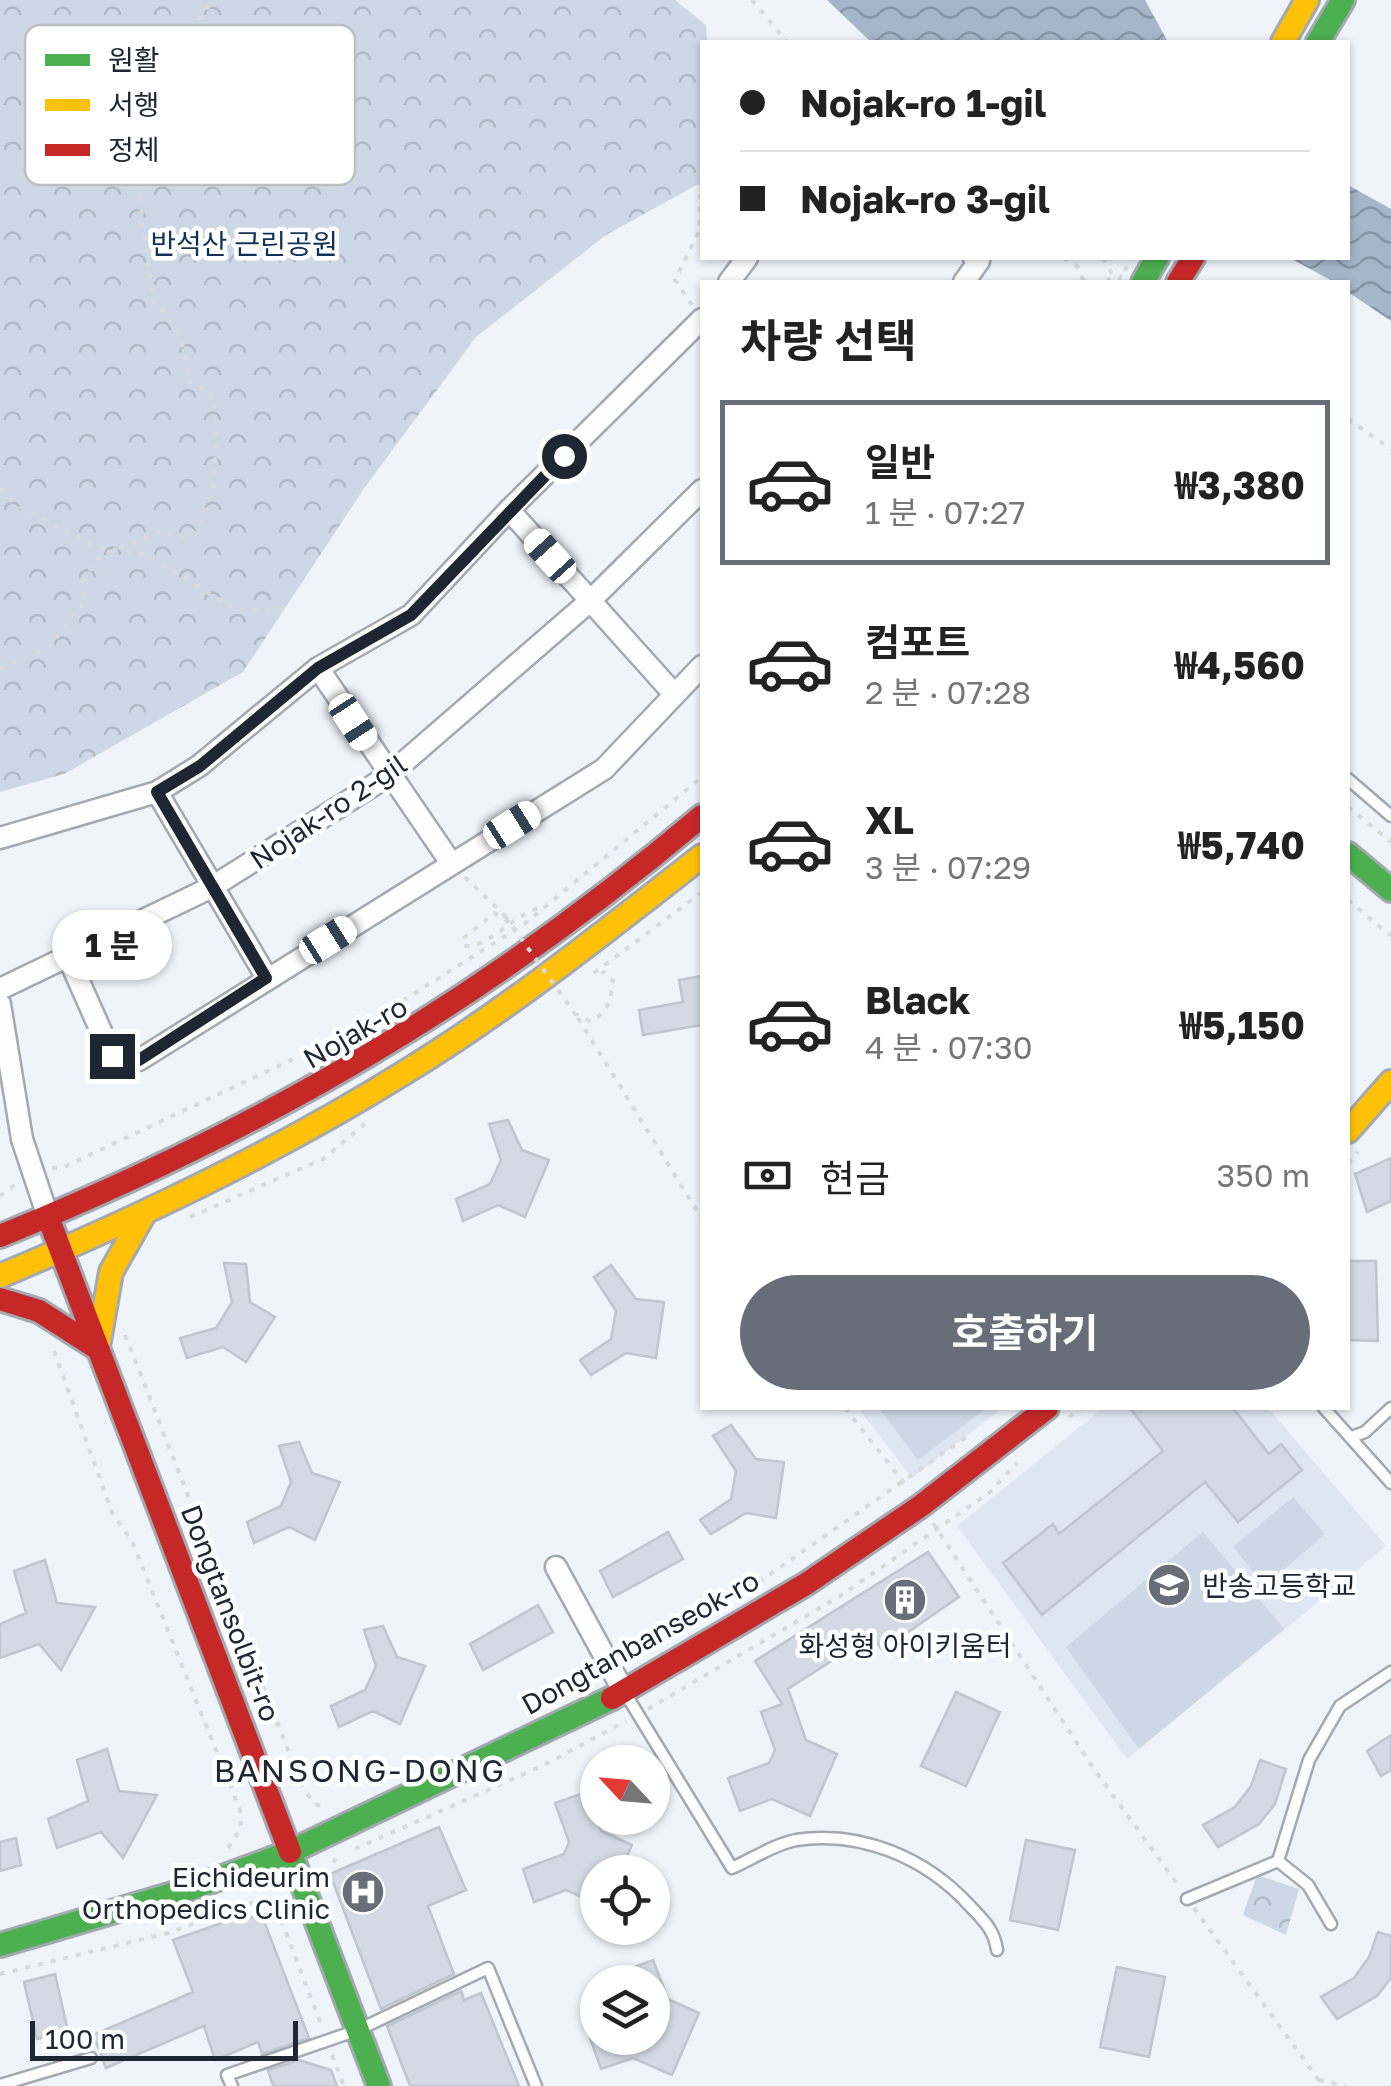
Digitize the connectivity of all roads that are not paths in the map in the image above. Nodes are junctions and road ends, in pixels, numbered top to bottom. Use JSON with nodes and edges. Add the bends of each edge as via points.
{"nodes":[{"id":1,"x":1308,"y":0,"type":"edge"},
{"id":2,"x":1343,"y":0,"type":"edge"},
{"id":3,"x":1284,"y":40,"type":"edge"},
{"id":4,"x":1319,"y":40,"type":"edge"},
{"id":5,"x":978,"y":260,"type":"edge"},
{"id":6,"x":966,"y":280,"type":"edge"},
{"id":7,"x":700,"y":321,"type":"edge"},
{"id":8,"x":700,"y":492,"type":"edge"},
{"id":9,"x":509,"y":510,"type":"junction"},
{"id":10,"x":590,"y":601,"type":"junction"},
{"id":11,"x":318,"y":668,"type":"junction"},
{"id":12,"x":700,"y":668,"type":"edge"},
{"id":13,"x":674,"y":694,"type":"junction"},
{"id":14,"x":388,"y":776,"type":"junction"},
{"id":15,"x":1350,"y":781,"type":"edge"},
{"id":16,"x":157,"y":792,"type":"junction"},
{"id":17,"x":1391,"y":816,"type":"edge"},
{"id":18,"x":700,"y":818,"type":"edge"},
{"id":19,"x":0,"y":838,"type":"edge"},
{"id":20,"x":1350,"y":856,"type":"edge"},
{"id":21,"x":700,"y":858,"type":"edge"},
{"id":22,"x":451,"y":863,"type":"junction"},
{"id":23,"x":212,"y":886,"type":"junction"},
{"id":24,"x":1391,"y":890,"type":"edge"},
{"id":25,"x":69,"y":959,"type":"junction"},
{"id":26,"x":266,"y":978,"type":"junction"},
{"id":27,"x":0,"y":989,"type":"edge"},
{"id":28,"x":0,"y":1004,"type":"edge"},
{"id":29,"x":1391,"y":1082,"type":"edge"},
{"id":30,"x":7,"y":1098,"type":"edge"},
{"id":31,"x":1350,"y":1129,"type":"edge"},
{"id":32,"x":136,"y":1178,"type":"junction"},
{"id":33,"x":148,"y":1208,"type":"junction"},
{"id":34,"x":48,"y":1218,"type":"junction"},
{"id":35,"x":0,"y":1236,"type":"edge"},
{"id":36,"x":61,"y":1250,"type":"junction"},
{"id":37,"x":0,"y":1276,"type":"edge"},
{"id":38,"x":0,"y":1298,"type":"edge"},
{"id":39,"x":98,"y":1348,"type":"junction"},
{"id":40,"x":1391,"y":1408,"type":"edge"},
{"id":41,"x":1045,"y":1410,"type":"edge"},
{"id":42,"x":1326,"y":1410,"type":"edge"},
{"id":43,"x":1352,"y":1437,"type":"junction"},
{"id":44,"x":1391,"y":1483,"type":"edge"},
{"id":45,"x":556,"y":1567,"type":"dead end"},
{"id":46,"x":1391,"y":1672,"type":"edge"},
{"id":47,"x":624,"y":1692,"type":"junction"},
{"id":48,"x":290,"y":1852,"type":"junction"},
{"id":49,"x":1278,"y":1860,"type":"junction"},
{"id":50,"x":1188,"y":1898,"type":"road end"},
{"id":51,"x":1331,"y":1924,"type":"dead end"},
{"id":52,"x":0,"y":1945,"type":"edge"},
{"id":53,"x":997,"y":1950,"type":"dead end"},
{"id":54,"x":358,"y":2030,"type":"junction"},
{"id":55,"x":91,"y":2058,"type":"dead end"},
{"id":56,"x":0,"y":2085,"type":"edge"},
{"id":57,"x":232,"y":2086,"type":"edge"},
{"id":58,"x":379,"y":2086,"type":"edge"},
{"id":59,"x":536,"y":2086,"type":"edge"}],
"edges":[{"from":1,"to":3,"type":"street"},
{"from":2,"to":4,"type":"street"},
{"from":5,"to":6,"type":"street"},
{"from":7,"to":9,"type":"street"},
{"from":8,"to":10,"type":"street","name":"Nojak-ro 2-gil"},
{"from":9,"to":10,"type":"street"},
{"from":9,"to":11,"type":"street","via":[[411,615]]},
{"from":10,"to":13,"type":"street"},
{"from":10,"to":14,"type":"street","name":"Nojak-ro 2-gil"},
{"from":11,"to":14,"type":"street"},
{"from":11,"to":16,"type":"street","via":[[200,766]]},
{"from":12,"to":13,"type":"street"},
{"from":13,"to":22,"type":"street","via":[[604,768]]},
{"from":14,"to":22,"type":"street"},
{"from":14,"to":23,"type":"street","name":"Nojak-ro 2-gil"},
{"from":15,"to":17,"type":"lane"},
{"from":16,"to":19,"type":"street"},
{"from":16,"to":23,"type":"street"},
{"from":18,"to":32,"type":"street","name":"Nojak-ro","via":[[598,904],[436,1019],[265,1117]]},
{"from":20,"to":24,"type":"street"},
{"from":21,"to":33,"type":"street","via":[[568,962],[408,1072]]},
{"from":22,"to":26,"type":"street"},
{"from":23,"to":25,"type":"street","name":"Nojak-ro 2-gil"},
{"from":23,"to":26,"type":"street"},
{"from":25,"to":26,"type":"street","via":[[112,1056],[139,1060]]},
{"from":25,"to":27,"type":"street","name":"Nojak-ro 2-gil"},
{"from":28,"to":30,"type":"street"},
{"from":29,"to":31,"type":"street"},
{"from":30,"to":34,"type":"street"},
{"from":32,"to":33,"type":"street","via":[[126,1202],[134,1210]]},
{"from":32,"to":34,"type":"street","name":"Nojak-ro"},
{"from":33,"to":36,"type":"street"},
{"from":33,"to":39,"type":"street","via":[[110,1272]]},
{"from":34,"to":35,"type":"street","name":"Nojak-ro"},
{"from":34,"to":36,"type":"street","name":"Dongtansolbit-ro"},
{"from":36,"to":37,"type":"street"},
{"from":36,"to":39,"type":"street","name":"Dongtansolbit-ro"},
{"from":38,"to":39,"type":"street","via":[[39,1311]]},
{"from":39,"to":48,"type":"street","name":"Dongtansolbit-ro"},
{"from":40,"to":43,"type":"lane"},
{"from":41,"to":47,"type":"street","name":"Dongtanbanseok-ro","via":[[806,1584]]},
{"from":42,"to":43,"type":"lane"},
{"from":43,"to":44,"type":"lane"},
{"from":45,"to":47,"type":"street"},
{"from":46,"to":49,"type":"lane","via":[[1340,1706],[1309,1760]]},
{"from":47,"to":48,"type":"street","name":"Dongtanbanseok-ro"},
{"from":47,"to":53,"type":"lane","via":[[732,1868],[791,1841],[826,1838],[873,1846],[922,1862],[955,1889],[994,1933]]},
{"from":48,"to":52,"type":"street","name":"Dongtanbanseok-ro"},
{"from":48,"to":54,"type":"street","name":"Dongtansolbit-ro"},
{"from":49,"to":50,"type":"lane"},
{"from":49,"to":51,"type":"lane","via":[[1308,1885]]},
{"from":54,"to":57,"type":"lane","via":[[228,2075]]},
{"from":54,"to":58,"type":"street","name":"Dongtansolbit-ro"},
{"from":54,"to":59,"type":"lane","via":[[488,1968]]},
{"from":55,"to":56,"type":"lane"}]}
